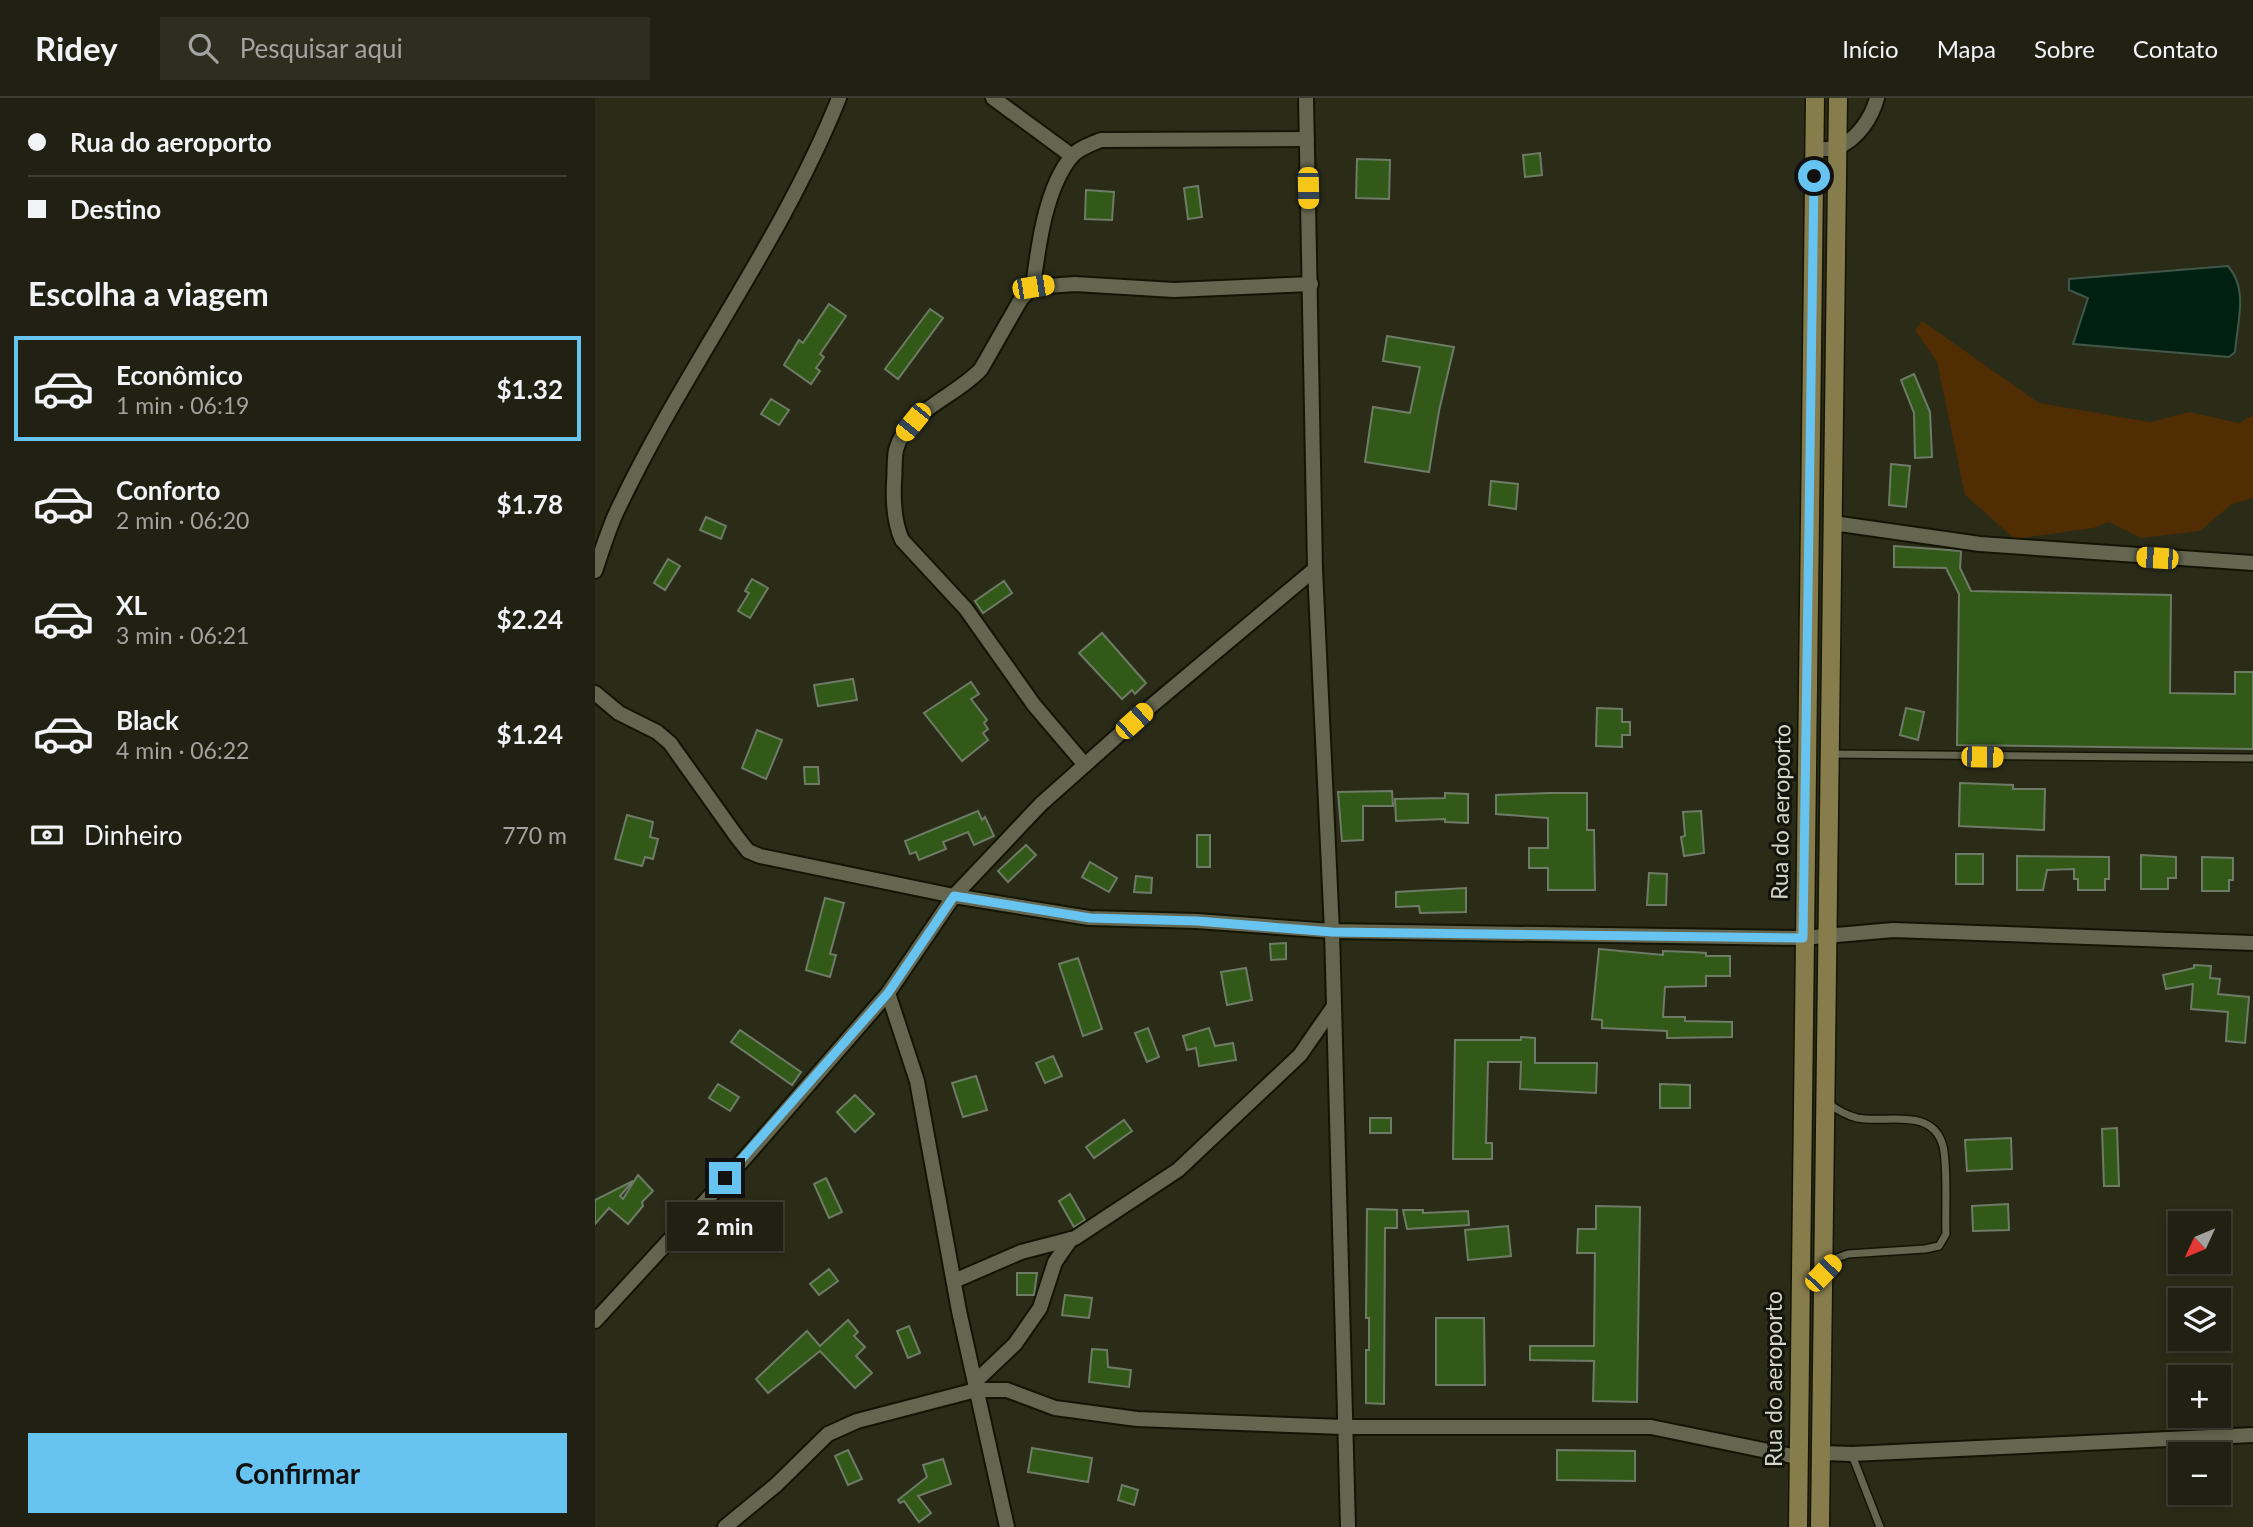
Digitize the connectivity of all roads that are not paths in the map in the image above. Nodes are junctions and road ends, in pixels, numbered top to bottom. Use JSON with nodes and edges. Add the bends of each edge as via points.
{"nodes":[{"id":1,"x":839,"y":98,"type":"edge"},
{"id":2,"x":993,"y":98,"type":"edge"},
{"id":3,"x":1306,"y":98,"type":"edge"},
{"id":4,"x":1815,"y":98,"type":"edge"},
{"id":5,"x":1838,"y":98,"type":"edge"},
{"id":6,"x":1877,"y":98,"type":"edge"},
{"id":7,"x":1307,"y":139,"type":"junction"},
{"id":8,"x":1838,"y":148,"type":"junction"},
{"id":9,"x":1815,"y":149,"type":"junction"},
{"id":10,"x":1072,"y":156,"type":"junction"},
{"id":11,"x":1311,"y":284,"type":"junction"},
{"id":12,"x":1033,"y":287,"type":"junction"},
{"id":13,"x":1833,"y":523,"type":"junction"},
{"id":14,"x":2253,"y":564,"type":"edge"},
{"id":15,"x":1315,"y":569,"type":"junction"},
{"id":16,"x":595,"y":571,"type":"edge"},
{"id":17,"x":595,"y":692,"type":"edge"},
{"id":18,"x":1830,"y":754,"type":"junction"},
{"id":19,"x":2253,"y":758,"type":"edge"},
{"id":20,"x":1085,"y":765,"type":"junction"},
{"id":21,"x":954,"y":896,"type":"junction"},
{"id":22,"x":1332,"y":932,"type":"junction"},
{"id":23,"x":1828,"y":935,"type":"junction"},
{"id":24,"x":1803,"y":938,"type":"junction"},
{"id":25,"x":2253,"y":943,"type":"edge"},
{"id":26,"x":888,"y":993,"type":"junction"},
{"id":27,"x":1333,"y":1006,"type":"junction"},
{"id":28,"x":1826,"y":1102,"type":"junction"},
{"id":29,"x":1070,"y":1239,"type":"junction"},
{"id":30,"x":1823,"y":1273,"type":"junction"},
{"id":31,"x":954,"y":1281,"type":"junction"},
{"id":32,"x":595,"y":1321,"type":"edge"},
{"id":33,"x":975,"y":1386,"type":"junction"},
{"id":34,"x":1343,"y":1427,"type":"junction"},
{"id":35,"x":2253,"y":1436,"type":"edge"},
{"id":36,"x":1822,"y":1453,"type":"junction"},
{"id":37,"x":1852,"y":1454,"type":"junction"},
{"id":38,"x":1797,"y":1457,"type":"junction"},
{"id":39,"x":725,"y":1527,"type":"edge"},
{"id":40,"x":1007,"y":1527,"type":"edge"},
{"id":41,"x":1348,"y":1527,"type":"edge"},
{"id":42,"x":1798,"y":1527,"type":"edge"},
{"id":43,"x":1821,"y":1527,"type":"edge"},
{"id":44,"x":1880,"y":1527,"type":"edge"}],
"edges":[{"from":1,"to":16,"type":"street","via":[[817,155],[680,390],[616,513]]},
{"from":2,"to":10,"type":"street"},
{"from":3,"to":7,"type":"street"},
{"from":4,"to":9,"type":"main road","name":"Rua do aeroporto"},
{"from":5,"to":8,"type":"main road","name":"Rua do aeroporto"},
{"from":6,"to":8,"type":"street","via":[[1867,124]]},
{"from":7,"to":10,"type":"street","via":[[1101,140]]},
{"from":7,"to":11,"type":"street"},
{"from":8,"to":9,"type":"street"},
{"from":8,"to":13,"type":"main road","name":"Rua do aeroporto"},
{"from":9,"to":24,"type":"main road","name":"Rua do aeroporto"},
{"from":10,"to":12,"type":"street","via":[[1041,227]]},
{"from":11,"to":12,"type":"street","via":[[1174,290],[1075,284]]},
{"from":11,"to":15,"type":"street"},
{"from":12,"to":20,"type":"street","via":[[973,379],[913,422],[902,436],[896,450],[893,495],[896,527],[902,540],[966,609],[1034,705]]},
{"from":13,"to":14,"type":"street","via":[[1980,544]]},
{"from":13,"to":18,"type":"main road","name":"Rua do aeroporto"},
{"from":15,"to":20,"type":"street"},
{"from":15,"to":22,"type":"street"},
{"from":17,"to":21,"type":"street","via":[[619,713],[670,743],[748,851]]},
{"from":18,"to":19,"type":"lane"},
{"from":18,"to":23,"type":"main road","name":"Rua do aeroporto"},
{"from":20,"to":21,"type":"street","via":[[1041,804]]},
{"from":21,"to":22,"type":"street","via":[[1090,918]]},
{"from":21,"to":26,"type":"street"},
{"from":22,"to":24,"type":"street"},
{"from":22,"to":27,"type":"street"},
{"from":23,"to":24,"type":"street"},
{"from":23,"to":25,"type":"street","via":[[1893,930]]},
{"from":23,"to":28,"type":"main road","name":"Rua do aeroporto"},
{"from":24,"to":38,"type":"main road","name":"Rua do aeroporto"},
{"from":26,"to":31,"type":"street","via":[[917,1081]]},
{"from":26,"to":32,"type":"street"},
{"from":27,"to":29,"type":"street","via":[[1300,1055],[1178,1170]]},
{"from":27,"to":34,"type":"street"},
{"from":28,"to":30,"type":"main road","name":"Rua do aeroporto"},
{"from":28,"to":30,"type":"lane","via":[[1859,1118],[1910,1118],[1934,1131],[1943,1146],[1946,1234],[1939,1246],[1925,1249],[1848,1254]]},
{"from":29,"to":31,"type":"street","via":[[1021,1252]]},
{"from":29,"to":33,"type":"street","via":[[1055,1262],[1040,1308]]},
{"from":30,"to":36,"type":"main road","name":"Rua do aeroporto"},
{"from":31,"to":33,"type":"street"},
{"from":33,"to":34,"type":"street","via":[[1007,1390],[1055,1408],[1137,1419]]},
{"from":33,"to":39,"type":"street","via":[[828,1434]]},
{"from":33,"to":40,"type":"street"},
{"from":34,"to":38,"type":"street","via":[[1651,1427]]},
{"from":34,"to":41,"type":"street"},
{"from":35,"to":37,"type":"street"},
{"from":36,"to":37,"type":"street"},
{"from":36,"to":43,"type":"main road","name":"Rua do aeroporto"},
{"from":37,"to":44,"type":"lane"},
{"from":38,"to":42,"type":"main road","name":"Rua do aeroporto"}]}
